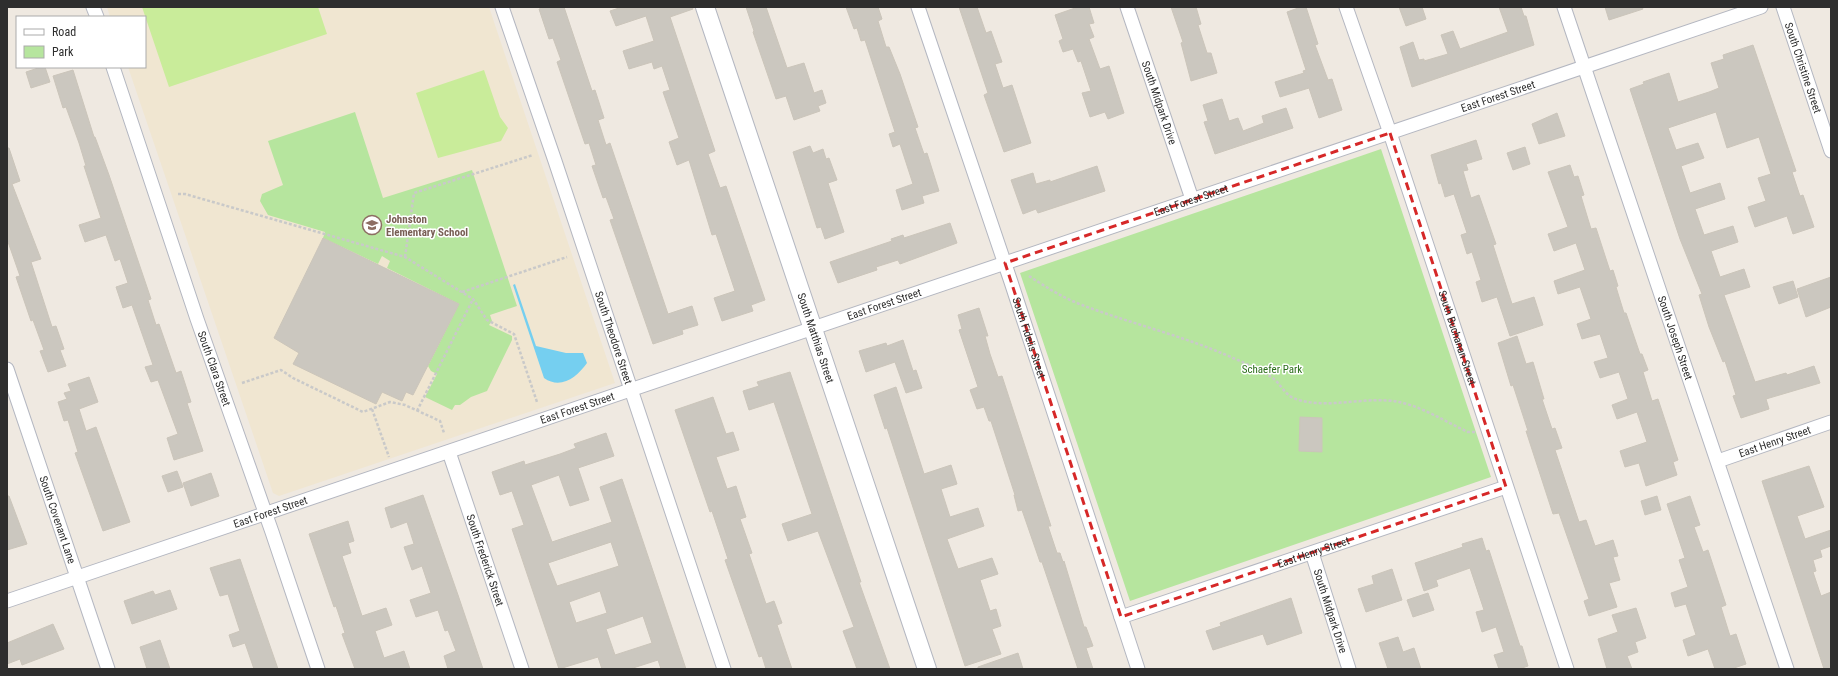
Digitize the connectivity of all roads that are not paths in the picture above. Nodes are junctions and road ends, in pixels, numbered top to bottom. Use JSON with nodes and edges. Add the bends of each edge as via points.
{"nodes":[{"id":1,"x":502,"y":7,"type":"edge"},
{"id":2,"x":705,"y":7,"type":"edge"},
{"id":3,"x":918,"y":7,"type":"edge"},
{"id":4,"x":1127,"y":7,"type":"edge"},
{"id":5,"x":1346,"y":7,"type":"edge"},
{"id":6,"x":1564,"y":7,"type":"edge"},
{"id":7,"x":1761,"y":7,"type":"edge"},
{"id":8,"x":1783,"y":7,"type":"edge"},
{"id":9,"x":1584,"y":66,"type":"junction"},
{"id":10,"x":113,"y":68,"type":"edge"},
{"id":11,"x":1390,"y":133,"type":"junction"},
{"id":12,"x":1831,"y":151,"type":"edge"},
{"id":13,"x":1192,"y":199,"type":"junction"},
{"id":14,"x":1005,"y":263,"type":"junction"},
{"id":15,"x":813,"y":328,"type":"junction"},
{"id":16,"x":7,"y":369,"type":"edge"},
{"id":17,"x":630,"y":389,"type":"junction"},
{"id":18,"x":1831,"y":422,"type":"edge"},
{"id":19,"x":449,"y":452,"type":"junction"},
{"id":20,"x":1718,"y":461,"type":"junction"},
{"id":21,"x":1506,"y":487,"type":"junction"},
{"id":22,"x":266,"y":514,"type":"junction"},
{"id":23,"x":1312,"y":553,"type":"junction"},
{"id":24,"x":77,"y":578,"type":"junction"},
{"id":25,"x":7,"y":601,"type":"edge"},
{"id":26,"x":1121,"y":618,"type":"junction"},
{"id":27,"x":108,"y":669,"type":"edge"},
{"id":28,"x":318,"y":669,"type":"edge"},
{"id":29,"x":522,"y":669,"type":"edge"},
{"id":30,"x":724,"y":669,"type":"edge"},
{"id":31,"x":927,"y":669,"type":"edge"},
{"id":32,"x":1138,"y":669,"type":"edge"},
{"id":33,"x":1349,"y":669,"type":"edge"},
{"id":34,"x":1567,"y":669,"type":"edge"},
{"id":35,"x":1787,"y":669,"type":"edge"}],
"edges":[{"from":1,"to":17,"type":"street","name":"South Theodore Street","via":[[556,161]]},
{"from":2,"to":15,"type":"street","name":"South Matthias Street"},
{"from":3,"to":14,"type":"street","name":"South Fidelis Street"},
{"from":4,"to":13,"type":"street","name":"South Midpark Drive"},
{"from":5,"to":11,"type":"street","name":"South Buchanan Street"},
{"from":6,"to":9,"type":"street","name":"South Joseph Street"},
{"from":7,"to":9,"type":"street","name":"East Forest Street"},
{"from":8,"to":12,"type":"street","name":"South Christine Street"},
{"from":9,"to":11,"type":"street","name":"East Forest Street"},
{"from":9,"to":20,"type":"street","name":"South Joseph Street"},
{"from":10,"to":22,"type":"street","name":"South Clara Street","via":[[197,319]]},
{"from":11,"to":13,"type":"street","name":"East Forest Street"},
{"from":11,"to":21,"type":"street","name":"South Buchanan Street"},
{"from":13,"to":14,"type":"street","name":"East Forest Street"},
{"from":14,"to":15,"type":"street","name":"East Forest Street"},
{"from":14,"to":26,"type":"street","name":"South Fidelis Street"},
{"from":15,"to":17,"type":"street","name":"East Forest Street"},
{"from":15,"to":31,"type":"street","name":"South Matthias Street"},
{"from":16,"to":24,"type":"street","name":"South Covenant Lane"},
{"from":17,"to":19,"type":"street","name":"East Forest Street"},
{"from":17,"to":30,"type":"street","name":"South Theodore Street"},
{"from":18,"to":20,"type":"street","name":"East Henry Street"},
{"from":19,"to":22,"type":"street","name":"East Forest Street"},
{"from":19,"to":29,"type":"street","name":"South Frederick Street"},
{"from":20,"to":35,"type":"street","name":"South Joseph Street"},
{"from":21,"to":23,"type":"street","name":"East Henry Street"},
{"from":21,"to":34,"type":"street","name":"South Buchanan Street"},
{"from":22,"to":24,"type":"street","name":"East Forest Street"},
{"from":22,"to":28,"type":"street","name":"South Clara Street"},
{"from":23,"to":26,"type":"street","name":"East Henry Street"},
{"from":23,"to":33,"type":"street","name":"South Midpark Drive"},
{"from":24,"to":25,"type":"street","name":"East Forest Street"},
{"from":24,"to":27,"type":"street","name":"South Covenant Lane"},
{"from":26,"to":32,"type":"street","name":"South Fidelis Street"}]}
